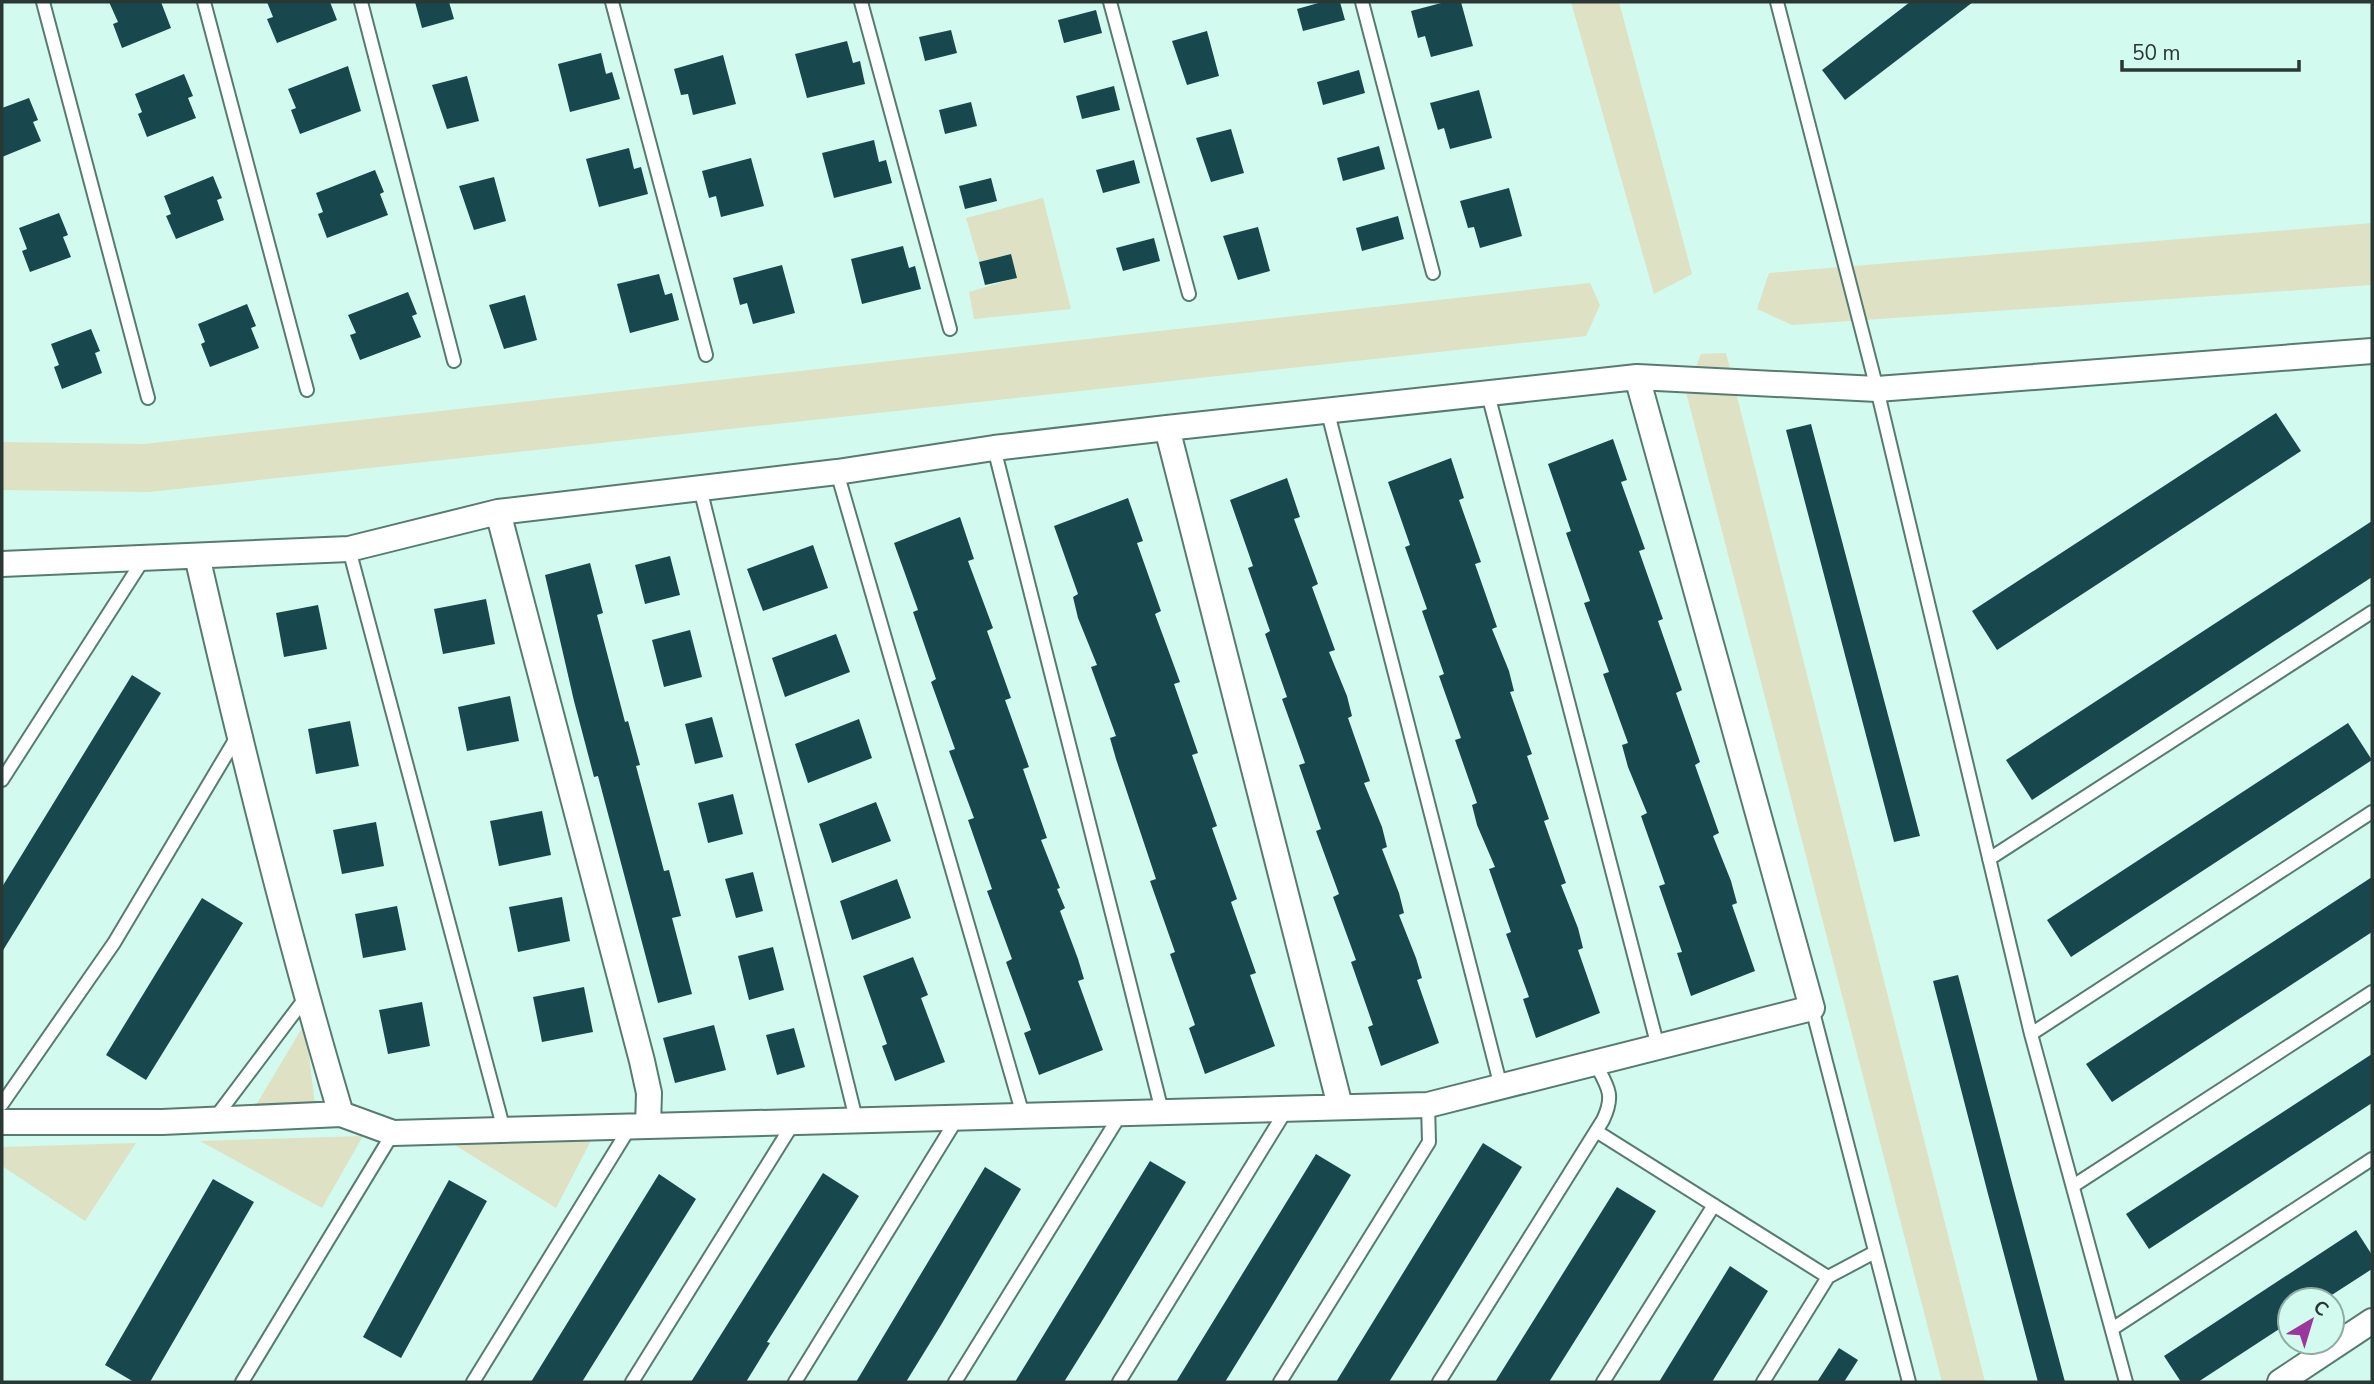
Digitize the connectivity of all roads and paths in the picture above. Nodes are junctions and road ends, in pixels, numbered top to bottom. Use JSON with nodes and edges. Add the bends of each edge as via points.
{"nodes":[{"id":1,"x":44,"y":2,"type":"edge"},
{"id":2,"x":204,"y":2,"type":"edge"},
{"id":3,"x":361,"y":2,"type":"edge"},
{"id":4,"x":612,"y":2,"type":"edge"},
{"id":5,"x":862,"y":2,"type":"edge"},
{"id":6,"x":1110,"y":2,"type":"edge"},
{"id":7,"x":1362,"y":2,"type":"edge"},
{"id":8,"x":1777,"y":2,"type":"edge"},
{"id":9,"x":1433,"y":273,"type":"dead end"},
{"id":10,"x":1189,"y":294,"type":"dead end"},
{"id":11,"x":950,"y":328,"type":"dead end"},
{"id":12,"x":2372,"y":351,"type":"edge"},
{"id":13,"x":706,"y":355,"type":"dead end"},
{"id":14,"x":454,"y":361,"type":"dead end"},
{"id":15,"x":1637,"y":377,"type":"junction"},
{"id":16,"x":1877,"y":389,"type":"junction"},
{"id":17,"x":307,"y":390,"type":"dead end"},
{"id":18,"x":1488,"y":394,"type":"junction"},
{"id":19,"x":148,"y":398,"type":"dead end"},
{"id":20,"x":1328,"y":413,"type":"junction"},
{"id":21,"x":1167,"y":428,"type":"junction"},
{"id":22,"x":994,"y":448,"type":"junction"},
{"id":23,"x":837,"y":472,"type":"junction"},
{"id":24,"x":700,"y":488,"type":"junction"},
{"id":25,"x":498,"y":512,"type":"junction"},
{"id":26,"x":349,"y":549,"type":"junction"},
{"id":27,"x":197,"y":556,"type":"junction"},
{"id":28,"x":143,"y":560,"type":"junction"},
{"id":29,"x":2,"y":564,"type":"edge"},
{"id":30,"x":2372,"y":612,"type":"edge"},
{"id":31,"x":238,"y":735,"type":"junction"},
{"id":32,"x":2,"y":780,"type":"edge"},
{"id":33,"x":2372,"y":812,"type":"edge"},
{"id":34,"x":1989,"y":859,"type":"junction"},
{"id":35,"x":2372,"y":992,"type":"edge"},
{"id":36,"x":306,"y":998,"type":"junction"},
{"id":37,"x":1812,"y":1008,"type":"junction"},
{"id":38,"x":2031,"y":1034,"type":"junction"},
{"id":39,"x":1658,"y":1047,"type":"junction"},
{"id":40,"x":1595,"y":1063,"type":"junction"},
{"id":41,"x":1501,"y":1087,"type":"junction"},
{"id":42,"x":2,"y":1104,"type":"edge"},
{"id":43,"x":1428,"y":1105,"type":"junction"},
{"id":44,"x":1340,"y":1106,"type":"junction"},
{"id":45,"x":1289,"y":1107,"type":"junction"},
{"id":46,"x":1162,"y":1111,"type":"junction"},
{"id":47,"x":1122,"y":1112,"type":"junction"},
{"id":48,"x":341,"y":1114,"type":"junction"},
{"id":49,"x":1023,"y":1115,"type":"junction"},
{"id":50,"x":959,"y":1116,"type":"junction"},
{"id":51,"x":215,"y":1118,"type":"junction"},
{"id":52,"x":856,"y":1119,"type":"junction"},
{"id":53,"x":794,"y":1121,"type":"junction"},
{"id":54,"x":2,"y":1122,"type":"edge"},
{"id":55,"x":639,"y":1126,"type":"junction"},
{"id":56,"x":504,"y":1130,"type":"junction"},
{"id":57,"x":1596,"y":1131,"type":"junction"},
{"id":58,"x":393,"y":1133,"type":"junction"},
{"id":59,"x":2372,"y":1159,"type":"edge"},
{"id":60,"x":2073,"y":1186,"type":"junction"},
{"id":61,"x":1714,"y":1205,"type":"junction"},
{"id":62,"x":1875,"y":1252,"type":"junction"},
{"id":63,"x":1828,"y":1277,"type":"junction"},
{"id":64,"x":2372,"y":1321,"type":"edge"},
{"id":65,"x":2112,"y":1329,"type":"junction"},
{"id":66,"x":242,"y":1382,"type":"edge"},
{"id":67,"x":473,"y":1382,"type":"edge"},
{"id":68,"x":632,"y":1382,"type":"edge"},
{"id":69,"x":795,"y":1382,"type":"edge"},
{"id":70,"x":955,"y":1382,"type":"edge"},
{"id":71,"x":1119,"y":1382,"type":"edge"},
{"id":72,"x":1280,"y":1382,"type":"edge"},
{"id":73,"x":1439,"y":1382,"type":"edge"},
{"id":74,"x":1603,"y":1382,"type":"edge"},
{"id":75,"x":1763,"y":1382,"type":"edge"},
{"id":76,"x":1909,"y":1382,"type":"edge"},
{"id":77,"x":2126,"y":1382,"type":"edge"},
{"id":78,"x":2280,"y":1382,"type":"edge"}],
"edges":[{"from":1,"to":19,"type":"lane"},
{"from":2,"to":17,"type":"lane"},
{"from":3,"to":14,"type":"lane"},
{"from":4,"to":13,"type":"lane"},
{"from":5,"to":11,"type":"lane"},
{"from":6,"to":10,"type":"lane"},
{"from":7,"to":9,"type":"lane"},
{"from":8,"to":16,"type":"lane"},
{"from":12,"to":16,"type":"street"},
{"from":15,"to":16,"type":"street"},
{"from":15,"to":18,"type":"street"},
{"from":15,"to":37,"type":"street"},
{"from":16,"to":34,"type":"lane"},
{"from":18,"to":20,"type":"street"},
{"from":18,"to":39,"type":"lane"},
{"from":20,"to":21,"type":"street"},
{"from":20,"to":41,"type":"lane"},
{"from":21,"to":22,"type":"street"},
{"from":21,"to":44,"type":"street"},
{"from":22,"to":23,"type":"street"},
{"from":22,"to":46,"type":"lane"},
{"from":23,"to":24,"type":"street"},
{"from":23,"to":49,"type":"lane"},
{"from":24,"to":25,"type":"street"},
{"from":24,"to":52,"type":"lane"},
{"from":25,"to":26,"type":"street"},
{"from":25,"to":55,"type":"street","via":[[642,1061],[649,1093]]},
{"from":26,"to":27,"type":"street"},
{"from":26,"to":56,"type":"lane"},
{"from":27,"to":28,"type":"street"},
{"from":27,"to":31,"type":"street"},
{"from":28,"to":29,"type":"street"},
{"from":28,"to":32,"type":"lane"},
{"from":30,"to":34,"type":"lane"},
{"from":31,"to":36,"type":"street"},
{"from":31,"to":42,"type":"lane","via":[[114,943]]},
{"from":33,"to":38,"type":"lane"},
{"from":34,"to":38,"type":"lane"},
{"from":35,"to":60,"type":"lane"},
{"from":36,"to":48,"type":"street"},
{"from":36,"to":51,"type":"lane"},
{"from":37,"to":39,"type":"street"},
{"from":37,"to":62,"type":"lane"},
{"from":38,"to":60,"type":"lane"},
{"from":39,"to":40,"type":"street"},
{"from":40,"to":41,"type":"street"},
{"from":40,"to":57,"type":"lane","via":[[1611,1103]]},
{"from":41,"to":43,"type":"street"},
{"from":43,"to":44,"type":"street"},
{"from":43,"to":72,"type":"lane","via":[[1429,1142]]},
{"from":44,"to":45,"type":"street"},
{"from":45,"to":46,"type":"street"},
{"from":45,"to":71,"type":"lane"},
{"from":46,"to":47,"type":"street"},
{"from":47,"to":49,"type":"street"},
{"from":47,"to":70,"type":"lane"},
{"from":48,"to":51,"type":"street"},
{"from":48,"to":58,"type":"street"},
{"from":49,"to":50,"type":"street"},
{"from":50,"to":52,"type":"street"},
{"from":50,"to":69,"type":"lane"},
{"from":51,"to":54,"type":"street"},
{"from":52,"to":53,"type":"street"},
{"from":53,"to":55,"type":"street"},
{"from":53,"to":68,"type":"lane"},
{"from":55,"to":56,"type":"street"},
{"from":55,"to":67,"type":"lane"},
{"from":56,"to":58,"type":"street"},
{"from":57,"to":61,"type":"lane"},
{"from":57,"to":73,"type":"lane"},
{"from":58,"to":66,"type":"lane"},
{"from":59,"to":65,"type":"lane"},
{"from":60,"to":65,"type":"lane"},
{"from":61,"to":63,"type":"lane"},
{"from":61,"to":74,"type":"lane"},
{"from":62,"to":63,"type":"lane"},
{"from":62,"to":76,"type":"lane"},
{"from":63,"to":75,"type":"lane"},
{"from":64,"to":78,"type":"street"},
{"from":65,"to":77,"type":"lane"}]}
